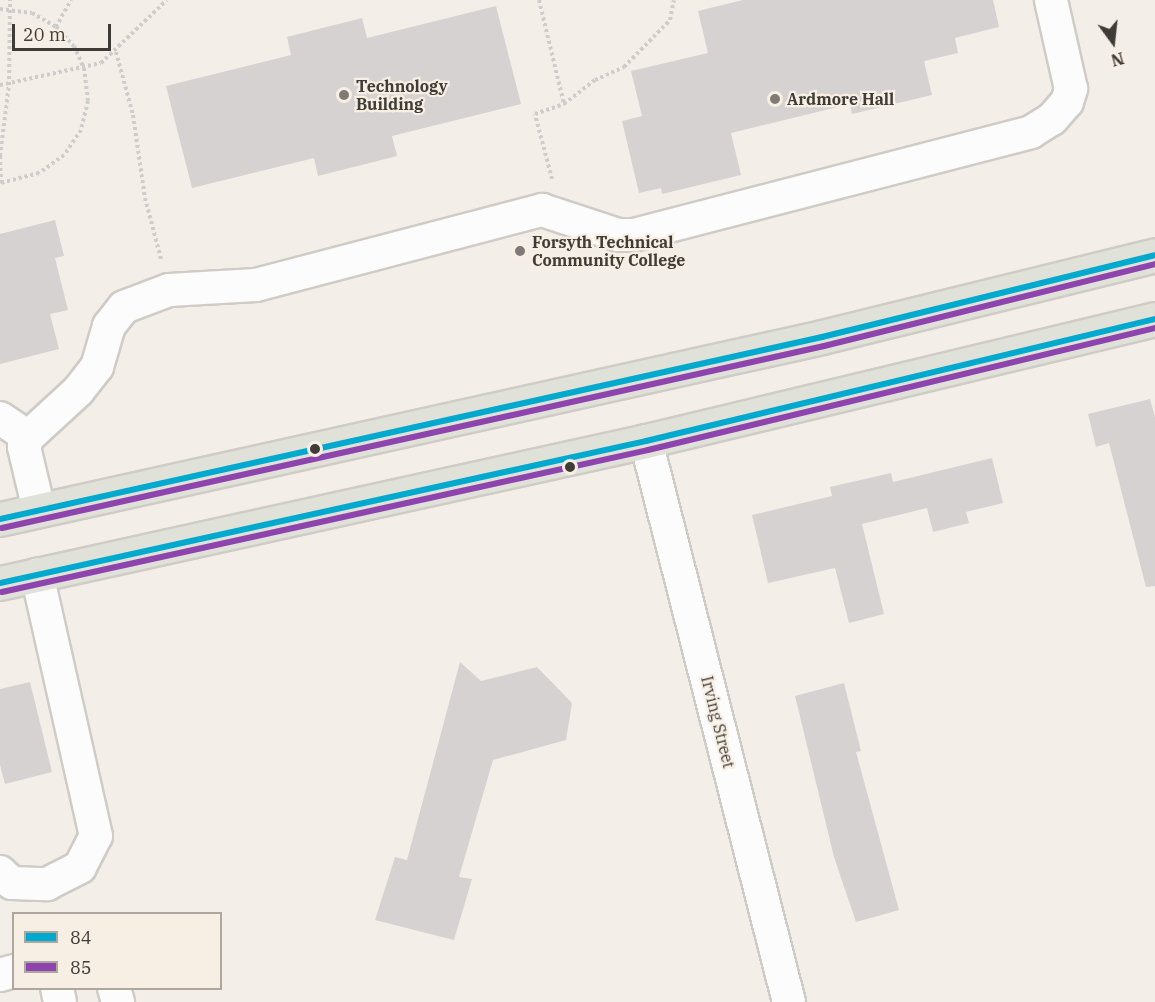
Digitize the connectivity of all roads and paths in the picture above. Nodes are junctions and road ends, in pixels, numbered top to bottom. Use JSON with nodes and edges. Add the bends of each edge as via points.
{"nodes":[{"id":1,"x":10,"y":0,"type":"edge"},
{"id":2,"x":71,"y":0,"type":"edge"},
{"id":3,"x":167,"y":0,"type":"edge"},
{"id":4,"x":539,"y":0,"type":"edge"},
{"id":5,"x":674,"y":0,"type":"edge"},
{"id":6,"x":1051,"y":0,"type":"edge"},
{"id":7,"x":0,"y":9,"type":"edge"},
{"id":8,"x":11,"y":9,"type":"junction"},
{"id":9,"x":56,"y":27,"type":"junction"},
{"id":10,"x":116,"y":52,"type":"junction"},
{"id":11,"x":84,"y":68,"type":"junction"},
{"id":12,"x":0,"y":85,"type":"edge"},
{"id":13,"x":9,"y":85,"type":"junction"},
{"id":14,"x":564,"y":104,"type":"junction"},
{"id":15,"x":0,"y":156,"type":"edge"},
{"id":16,"x":1,"y":183,"type":"edge"},
{"id":17,"x":562,"y":214,"type":"junction"},
{"id":18,"x":1155,"y":255,"type":"edge"},
{"id":19,"x":169,"y":290,"type":"junction"},
{"id":20,"x":1155,"y":319,"type":"edge"},
{"id":21,"x":0,"y":418,"type":"edge"},
{"id":22,"x":28,"y":437,"type":"junction"},
{"id":23,"x":646,"y":441,"type":"junction"},
{"id":24,"x":39,"y":510,"type":"junction"},
{"id":25,"x":0,"y":519,"type":"edge"},
{"id":26,"x":37,"y":575,"type":"junction"},
{"id":27,"x":0,"y":584,"type":"edge"},
{"id":28,"x":0,"y":872,"type":"edge"},
{"id":29,"x":789,"y":1002,"type":"edge"}],
"edges":[{"from":1,"to":8,"type":"path"},
{"from":2,"to":9,"type":"path"},
{"from":3,"to":10,"type":"path"},
{"from":4,"to":14,"type":"path"},
{"from":5,"to":14,"type":"path","via":[[670,20],[624,67],[595,80]]},
{"from":6,"to":17,"type":"street","via":[[1071,89],[1067,102],[1052,119],[1031,132],[634,235],[618,235]]},
{"from":7,"to":8,"type":"path"},
{"from":8,"to":9,"type":"path","via":[[32,13]]},
{"from":8,"to":13,"type":"path"},
{"from":9,"to":11,"type":"path","via":[[74,46]]},
{"from":10,"to":11,"type":"path","via":[[101,63]]},
{"from":10,"to":19,"type":"path","via":[[133,115],[145,198]]},
{"from":11,"to":13,"type":"path"},
{"from":11,"to":16,"type":"path","via":[[88,101],[81,130],[64,155],[39,173]]},
{"from":12,"to":13,"type":"path"},
{"from":13,"to":15,"type":"path"},
{"from":14,"to":17,"type":"path","via":[[535,114]]},
{"from":15,"to":16,"type":"path"},
{"from":17,"to":19,"type":"street","via":[[542,210],[256,285]]},
{"from":18,"to":24,"type":"main road","via":[[822,337]]},
{"from":19,"to":22,"type":"street","via":[[124,307],[109,326],[97,367],[78,391]]},
{"from":20,"to":23,"type":"main road"},
{"from":21,"to":22,"type":"street"},
{"from":22,"to":24,"type":"street","via":[[24,447]]},
{"from":23,"to":26,"type":"main road"},
{"from":23,"to":29,"type":"street","name":"Irving Street"},
{"from":24,"to":25,"type":"main road"},
{"from":26,"to":27,"type":"main road"},
{"from":26,"to":28,"type":"street","via":[[91,798],[96,836],[80,867],[47,884],[12,883]]}]}
